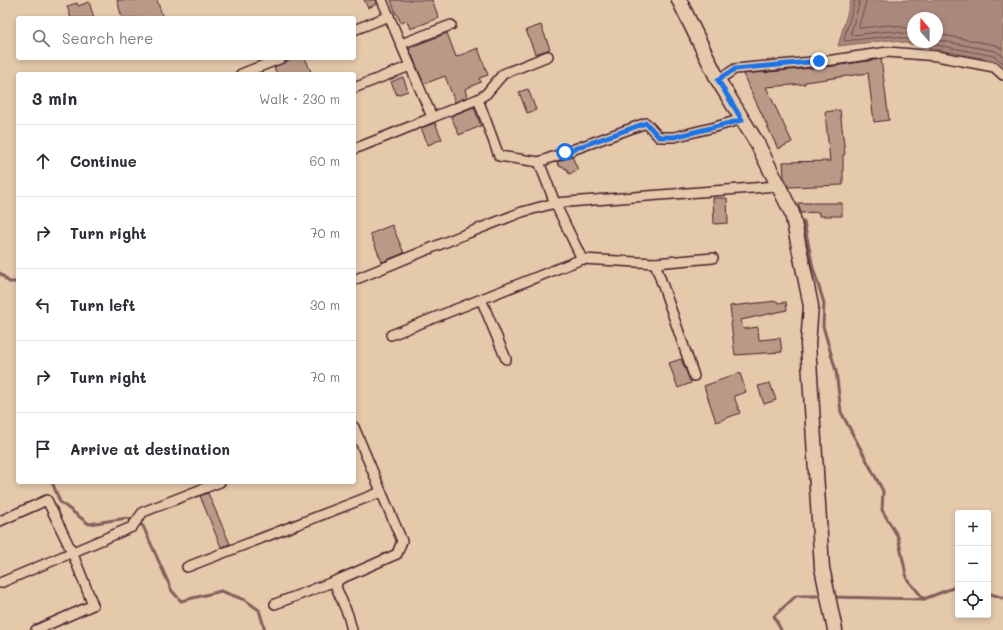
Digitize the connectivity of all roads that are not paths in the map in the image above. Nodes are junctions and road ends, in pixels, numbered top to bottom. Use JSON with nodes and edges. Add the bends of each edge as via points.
{"nodes":[{"id":1,"x":382,"y":0,"type":"edge"},
{"id":2,"x":679,"y":0,"type":"edge"},
{"id":3,"x":389,"y":16,"type":"junction"},
{"id":4,"x":451,"y":25,"type":"dead end"},
{"id":5,"x":356,"y":29,"type":"edge"},
{"id":6,"x":401,"y":44,"type":"junction"},
{"id":7,"x":548,"y":56,"type":"dead end"},
{"id":8,"x":277,"y":60,"type":"edge"},
{"id":9,"x":410,"y":66,"type":"junction"},
{"id":10,"x":246,"y":72,"type":"edge"},
{"id":11,"x":1003,"y":76,"type":"edge"},
{"id":12,"x":718,"y":80,"type":"junction"},
{"id":13,"x":356,"y":87,"type":"edge"},
{"id":14,"x":478,"y":99,"type":"junction"},
{"id":15,"x":432,"y":117,"type":"junction"},
{"id":16,"x":742,"y":120,"type":"junction"},
{"id":17,"x":356,"y":148,"type":"edge"},
{"id":18,"x":538,"y":162,"type":"junction"},
{"id":19,"x":778,"y":186,"type":"junction"},
{"id":20,"x":555,"y":203,"type":"junction"},
{"id":21,"x":713,"y":258,"type":"dead end"},
{"id":22,"x":582,"y":259,"type":"junction"},
{"id":23,"x":655,"y":262,"type":"junction"},
{"id":24,"x":356,"y":279,"type":"edge"},
{"id":25,"x":481,"y":299,"type":"junction"},
{"id":26,"x":391,"y":335,"type":"dead end"},
{"id":27,"x":506,"y":359,"type":"dead end"},
{"id":28,"x":694,"y":376,"type":"dead end"},
{"id":29,"x":356,"y":433,"type":"edge"},
{"id":30,"x":215,"y":484,"type":"edge"},
{"id":31,"x":381,"y":492,"type":"junction"},
{"id":32,"x":0,"y":521,"type":"edge"},
{"id":33,"x":72,"y":552,"type":"junction"},
{"id":34,"x":187,"y":567,"type":"dead end"},
{"id":35,"x":338,"y":580,"type":"junction"},
{"id":36,"x":0,"y":583,"type":"edge"},
{"id":37,"x":275,"y":604,"type":"dead end"},
{"id":38,"x":36,"y":630,"type":"edge"},
{"id":39,"x":352,"y":630,"type":"edge"},
{"id":40,"x":835,"y":630,"type":"edge"}],
"edges":[{"from":1,"to":3,"type":"street"},
{"from":2,"to":12,"type":"main road"},
{"from":3,"to":5,"type":"street"},
{"from":3,"to":6,"type":"street"},
{"from":4,"to":6,"type":"street"},
{"from":6,"to":9,"type":"street"},
{"from":7,"to":14,"type":"street","via":[[503,74],[486,94]]},
{"from":8,"to":10,"type":"street"},
{"from":9,"to":13,"type":"street"},
{"from":9,"to":15,"type":"street"},
{"from":11,"to":12,"type":"street","via":[[994,67],[937,56],[888,52],[735,69]]},
{"from":12,"to":16,"type":"main road"},
{"from":14,"to":15,"type":"street"},
{"from":14,"to":18,"type":"street","via":[[499,156]]},
{"from":15,"to":17,"type":"street"},
{"from":16,"to":18,"type":"street","via":[[674,137],[659,137],[646,123]]},
{"from":16,"to":19,"type":"main road"},
{"from":18,"to":20,"type":"street"},
{"from":19,"to":20,"type":"street"},
{"from":19,"to":40,"type":"main road","via":[[792,213],[811,306],[808,344],[822,568]]},
{"from":20,"to":22,"type":"street"},
{"from":20,"to":24,"type":"street","via":[[522,212]]},
{"from":21,"to":23,"type":"street"},
{"from":22,"to":23,"type":"street"},
{"from":22,"to":25,"type":"street"},
{"from":23,"to":28,"type":"street"},
{"from":25,"to":26,"type":"street"},
{"from":25,"to":27,"type":"street"},
{"from":29,"to":31,"type":"street"},
{"from":30,"to":33,"type":"street","via":[[143,512],[132,527]]},
{"from":31,"to":34,"type":"street"},
{"from":31,"to":35,"type":"street","via":[[402,541],[397,554]]},
{"from":32,"to":33,"type":"street","via":[[47,500]]},
{"from":33,"to":36,"type":"street"},
{"from":33,"to":38,"type":"street","via":[[93,605]]},
{"from":35,"to":37,"type":"street"},
{"from":35,"to":39,"type":"street","via":[[336,587]]}]}
